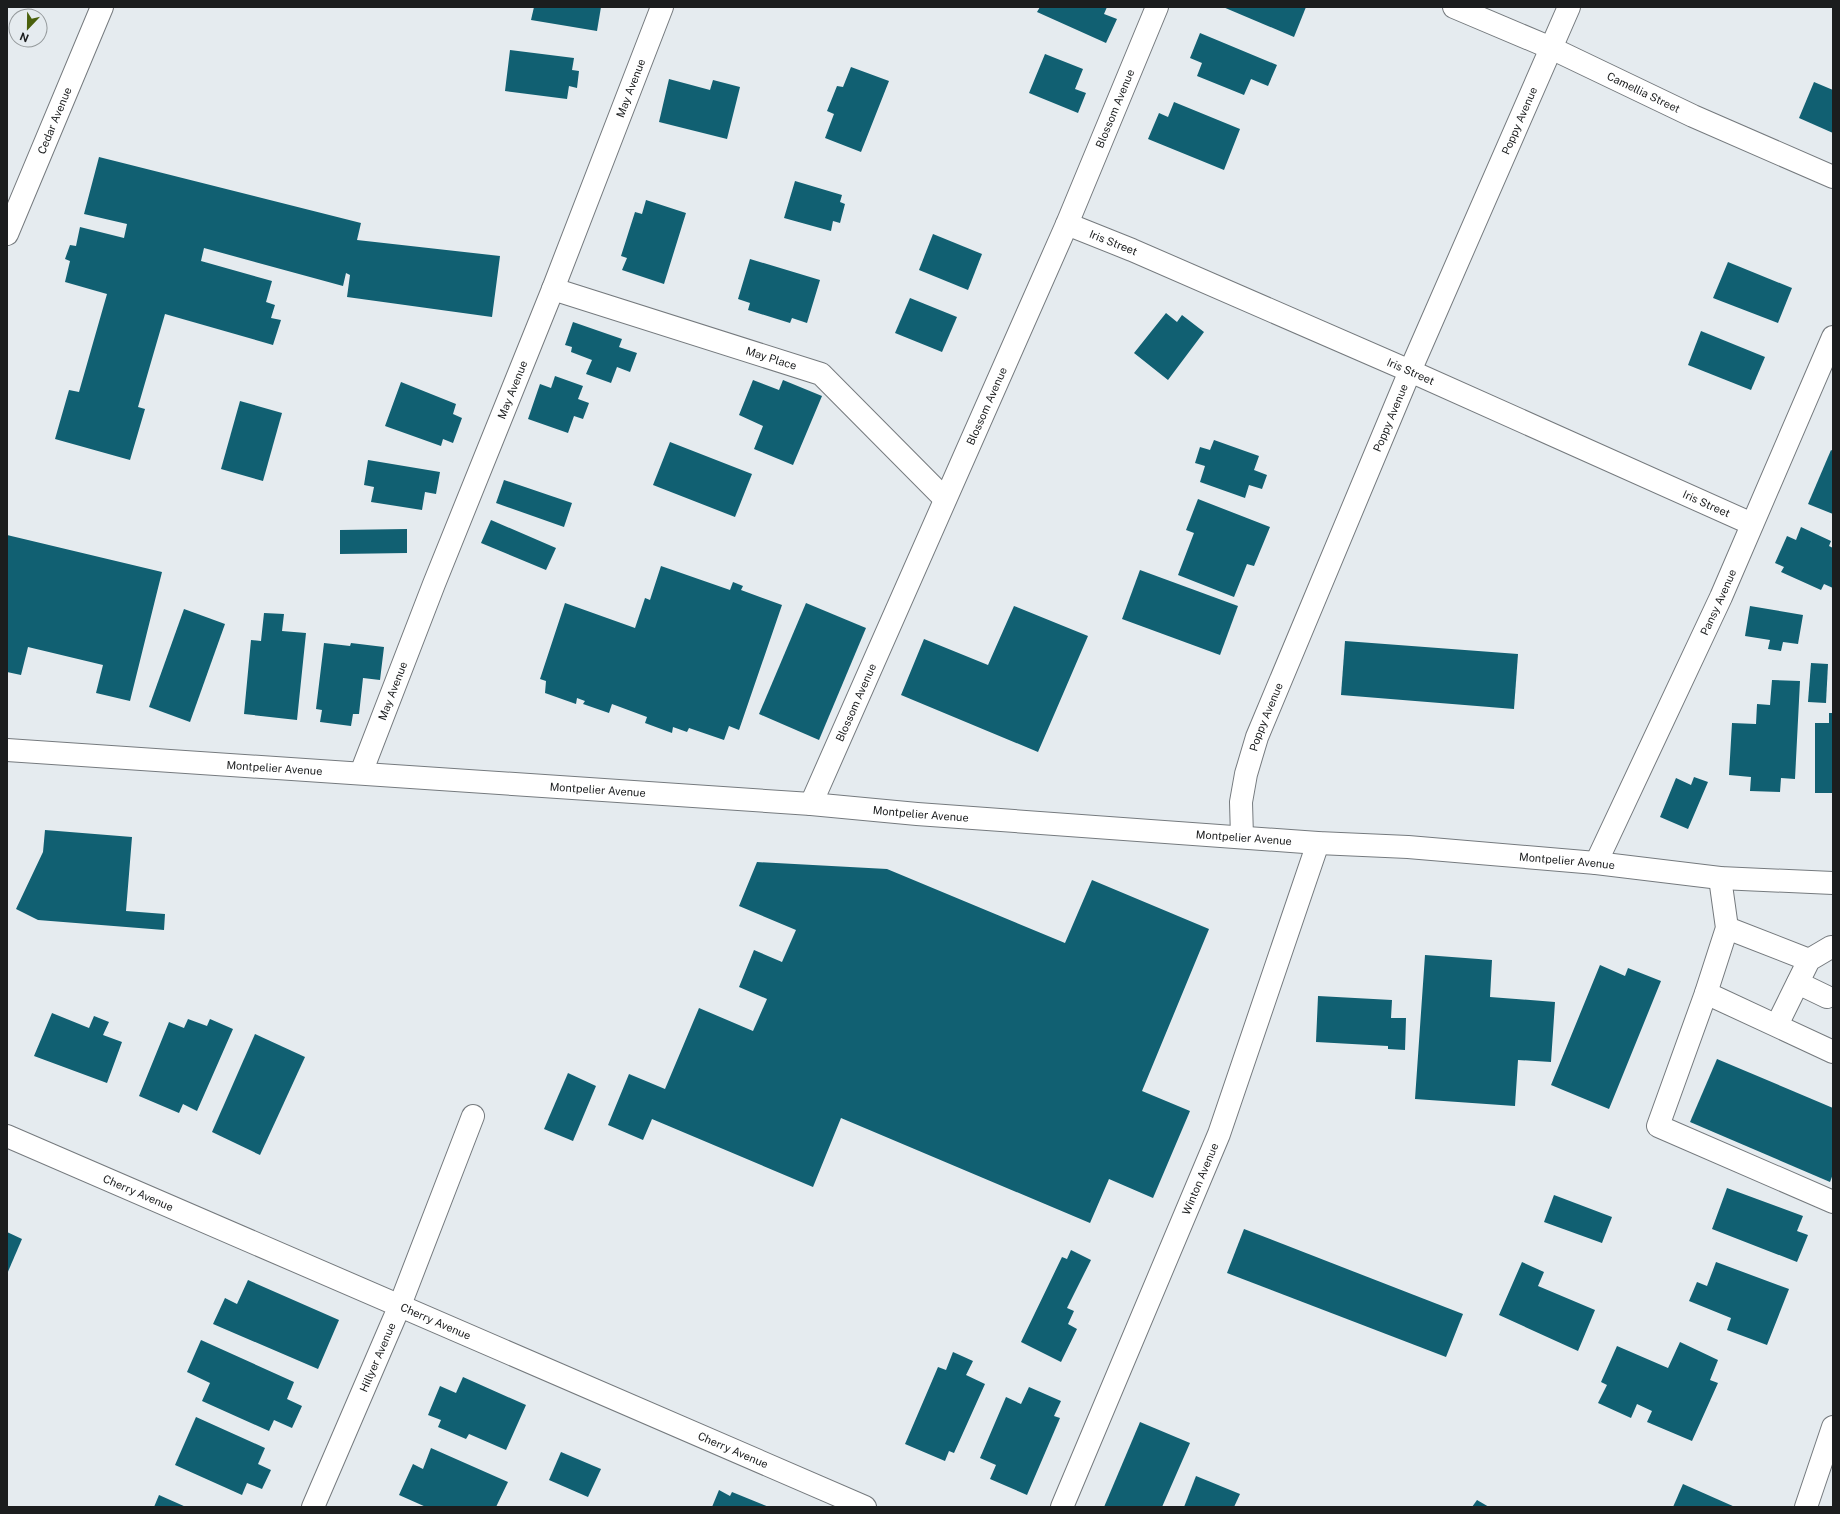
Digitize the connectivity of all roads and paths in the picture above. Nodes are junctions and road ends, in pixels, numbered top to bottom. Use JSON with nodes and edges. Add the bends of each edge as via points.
{"nodes":[{"id":1,"x":102,"y":7,"type":"edge"},
{"id":2,"x":662,"y":7,"type":"edge"},
{"id":3,"x":1158,"y":7,"type":"edge"},
{"id":4,"x":1454,"y":7,"type":"edge"},
{"id":5,"x":1569,"y":7,"type":"edge"},
{"id":6,"x":1551,"y":48,"type":"junction"},
{"id":7,"x":1833,"y":177,"type":"edge"},
{"id":8,"x":1067,"y":224,"type":"junction"},
{"id":9,"x":7,"y":234,"type":"edge"},
{"id":10,"x":553,"y":289,"type":"junction"},
{"id":11,"x":1833,"y":337,"type":"edge"},
{"id":12,"x":1410,"y":371,"type":"junction"},
{"id":13,"x":945,"y":499,"type":"junction"},
{"id":14,"x":1752,"y":524,"type":"junction"},
{"id":15,"x":7,"y":750,"type":"edge"},
{"id":16,"x":361,"y":773,"type":"junction"},
{"id":17,"x":811,"y":804,"type":"junction"},
{"id":18,"x":1242,"y":837,"type":"junction"},
{"id":19,"x":1318,"y":843,"type":"junction"},
{"id":20,"x":1596,"y":863,"type":"junction"},
{"id":21,"x":1720,"y":878,"type":"junction"},
{"id":22,"x":1833,"y":883,"type":"edge"},
{"id":23,"x":1727,"y":928,"type":"junction"},
{"id":24,"x":1833,"y":948,"type":"edge"},
{"id":25,"x":1809,"y":960,"type":"junction"},
{"id":26,"x":1798,"y":983,"type":"junction"},
{"id":27,"x":1706,"y":993,"type":"junction"},
{"id":28,"x":1827,"y":997,"type":"dead end"},
{"id":29,"x":1777,"y":1025,"type":"junction"},
{"id":30,"x":1833,"y":1052,"type":"edge"},
{"id":31,"x":473,"y":1116,"type":"dead end"},
{"id":32,"x":7,"y":1136,"type":"edge"},
{"id":33,"x":1833,"y":1202,"type":"edge"},
{"id":34,"x":400,"y":1305,"type":"junction"},
{"id":35,"x":1833,"y":1427,"type":"edge"},
{"id":36,"x":313,"y":1507,"type":"edge"},
{"id":37,"x":865,"y":1507,"type":"edge"},
{"id":38,"x":1062,"y":1507,"type":"edge"},
{"id":39,"x":1806,"y":1507,"type":"edge"}],
"edges":[{"from":1,"to":9,"type":"street","name":"Cedar Avenue"},
{"from":2,"to":10,"type":"street","name":"May Avenue"},
{"from":3,"to":8,"type":"street","name":"Blossom Avenue"},
{"from":4,"to":6,"type":"street","name":"Camellia Street"},
{"from":5,"to":6,"type":"street","name":"Poppy Avenue"},
{"from":6,"to":7,"type":"street","name":"Camellia Street","via":[[1693,116]]},
{"from":6,"to":12,"type":"street","name":"Poppy Avenue"},
{"from":8,"to":12,"type":"street","name":"Iris Street"},
{"from":8,"to":13,"type":"street","name":"Blossom Avenue"},
{"from":10,"to":13,"type":"street","name":"May Place","via":[[821,374]]},
{"from":10,"to":16,"type":"street","name":"May Avenue"},
{"from":11,"to":14,"type":"street","name":"Pansy Avenue"},
{"from":12,"to":14,"type":"street","name":"Iris Street"},
{"from":12,"to":18,"type":"street","name":"Poppy Avenue","via":[[1257,737],[1241,802]]},
{"from":13,"to":17,"type":"street","name":"Blossom Avenue"},
{"from":14,"to":20,"type":"street","name":"Pansy Avenue","via":[[1721,597]]},
{"from":15,"to":16,"type":"street","name":"Montpelier Avenue"},
{"from":16,"to":17,"type":"street","name":"Montpelier Avenue"},
{"from":17,"to":18,"type":"street","name":"Montpelier Avenue"},
{"from":18,"to":19,"type":"street","name":"Montpelier Avenue"},
{"from":19,"to":20,"type":"street","name":"Montpelier Avenue","via":[[1408,847]]},
{"from":19,"to":38,"type":"street","name":"Winton Avenue","via":[[1219,1134]]},
{"from":20,"to":21,"type":"street","name":"Montpelier Avenue"},
{"from":21,"to":22,"type":"street","name":"Montpelier Avenue"},
{"from":21,"to":23,"type":"street"},
{"from":23,"to":25,"type":"street"},
{"from":23,"to":27,"type":"street"},
{"from":24,"to":25,"type":"street"},
{"from":25,"to":26,"type":"street"},
{"from":26,"to":28,"type":"street"},
{"from":26,"to":29,"type":"street"},
{"from":27,"to":29,"type":"street"},
{"from":27,"to":33,"type":"street","via":[[1658,1126]]},
{"from":29,"to":30,"type":"street"},
{"from":31,"to":34,"type":"street","name":"Hillyer Avenue"},
{"from":32,"to":34,"type":"street","name":"Cherry Avenue"},
{"from":34,"to":36,"type":"street","name":"Hillyer Avenue"},
{"from":34,"to":37,"type":"street","name":"Cherry Avenue"},
{"from":35,"to":39,"type":"street"}]}
